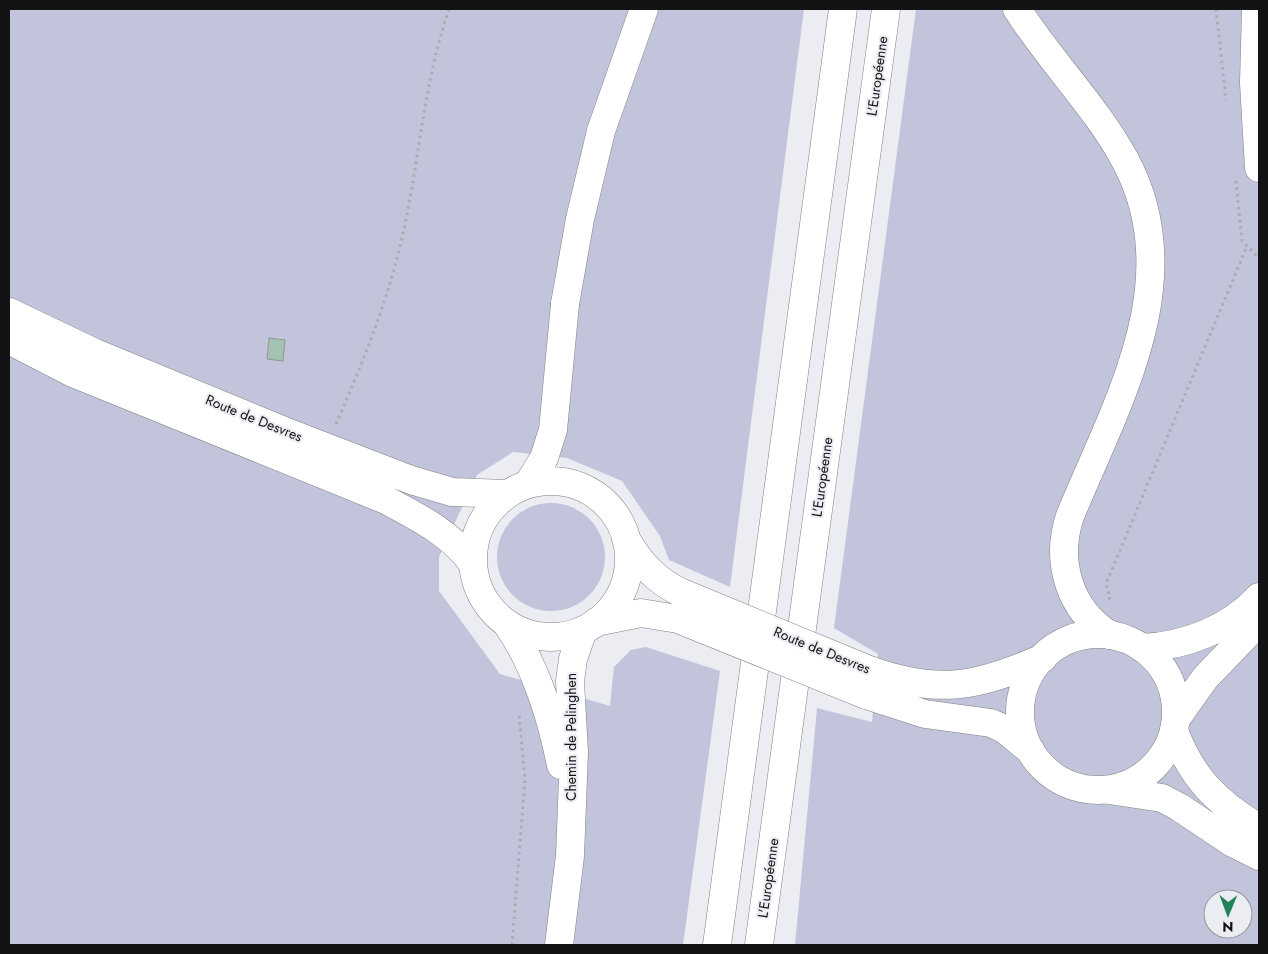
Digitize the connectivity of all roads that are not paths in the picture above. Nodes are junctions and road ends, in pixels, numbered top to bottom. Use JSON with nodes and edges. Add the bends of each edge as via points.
{"nodes":[{"id":1,"x":644,"y":9,"type":"edge"},
{"id":2,"x":843,"y":9,"type":"edge"},
{"id":3,"x":886,"y":9,"type":"edge"},
{"id":4,"x":1017,"y":9,"type":"edge"},
{"id":5,"x":1256,"y":9,"type":"edge"},
{"id":6,"x":1259,"y":168,"type":"edge"},
{"id":7,"x":9,"y":312,"type":"edge"},
{"id":8,"x":9,"y":340,"type":"edge"},
{"id":9,"x":518,"y":489,"type":"junction"},
{"id":10,"x":625,"y":537,"type":"junction"},
{"id":11,"x":473,"y":564,"type":"junction"},
{"id":12,"x":1259,"y":597,"type":"edge"},
{"id":13,"x":1259,"y":622,"type":"edge"},
{"id":14,"x":507,"y":624,"type":"junction"},
{"id":15,"x":590,"y":626,"type":"junction"},
{"id":16,"x":1110,"y":635,"type":"junction"},
{"id":17,"x":1142,"y":648,"type":"junction"},
{"id":18,"x":1043,"y":658,"type":"junction"},
{"id":19,"x":868,"y":683,"type":"junction"},
{"id":20,"x":1175,"y":725,"type":"junction"},
{"id":21,"x":1031,"y":751,"type":"junction"},
{"id":22,"x":1109,"y":790,"type":"junction"},
{"id":23,"x":570,"y":816,"type":"junction"},
{"id":24,"x":1259,"y":828,"type":"edge"},
{"id":25,"x":1259,"y":856,"type":"edge"},
{"id":26,"x":559,"y":945,"type":"edge"},
{"id":27,"x":717,"y":945,"type":"edge"},
{"id":28,"x":759,"y":945,"type":"edge"}],
"edges":[{"from":1,"to":9,"type":"main road","via":[[600,131],[580,219],[566,304],[553,430],[544,458]]},
{"from":2,"to":27,"type":"main road"},
{"from":3,"to":28,"type":"main road","name":"L'Européenne"},
{"from":4,"to":16,"type":"main road","via":[[1094,112],[1124,160],[1142,200],[1150,242],[1150,290],[1144,326],[1064,537],[1066,572],[1073,595],[1085,615]]},
{"from":5,"to":6,"type":"main road","via":[[1254,97]]},
{"from":7,"to":9,"type":"main road","name":"Route de Desvres","via":[[69,342],[324,447],[441,489],[476,494]]},
{"from":8,"to":11,"type":"main road","name":"Route de Desvres","via":[[73,373],[386,500],[444,535]]},
{"from":9,"to":10,"type":"main road","via":[[559,482],[588,490],[612,510]]},
{"from":9,"to":11,"type":"main road","via":[[491,509],[479,528]]},
{"from":10,"to":15,"type":"main road","via":[[626,581],[616,601]]},
{"from":10,"to":19,"type":"main road","name":"Route de Desvres","bridge":true,"via":[[649,572],[662,583]]},
{"from":11,"to":14,"type":"main road","via":[[483,598]]},
{"from":12,"to":17,"type":"main road","via":[[1234,617],[1198,637],[1172,645]]},
{"from":13,"to":20,"type":"main road","via":[[1197,687]]},
{"from":14,"to":15,"type":"main road","via":[[541,636],[562,636]]},
{"from":14,"to":23,"type":"main road","name":"Chemin de Pelinghen","via":[[524,648],[538,681],[556,742]]},
{"from":15,"to":19,"type":"main road","name":"Route de Desvres","bridge":true,"via":[[641,613],[678,619]]},
{"from":15,"to":23,"type":"main road","name":"Chemin de Pelinghen","via":[[573,659],[570,681],[574,752]]},
{"from":16,"to":17,"type":"main road"},
{"from":16,"to":18,"type":"main road","via":[[1086,635],[1070,640]]},
{"from":17,"to":20,"type":"main road","via":[[1155,659],[1168,679],[1174,694]]},
{"from":18,"to":19,"type":"main road","name":"Route de Desvres","via":[[991,678],[957,685]]},
{"from":18,"to":21,"type":"main road","via":[[1028,678],[1021,702],[1022,727]]},
{"from":19,"to":21,"type":"main road","name":"Route de Desvres","via":[[907,710],[991,723],[1004,728]]},
{"from":20,"to":22,"type":"main road","via":[[1168,747],[1153,768],[1132,782]]},
{"from":20,"to":24,"type":"main road","via":[[1188,764],[1206,788]]},
{"from":21,"to":22,"type":"main road","via":[[1046,770],[1067,784],[1084,789]]},
{"from":22,"to":25,"type":"main road","via":[[1162,798],[1227,840]]},
{"from":23,"to":26,"type":"main road","name":"Chemin de Pelinghen","via":[[570,856]]}]}
